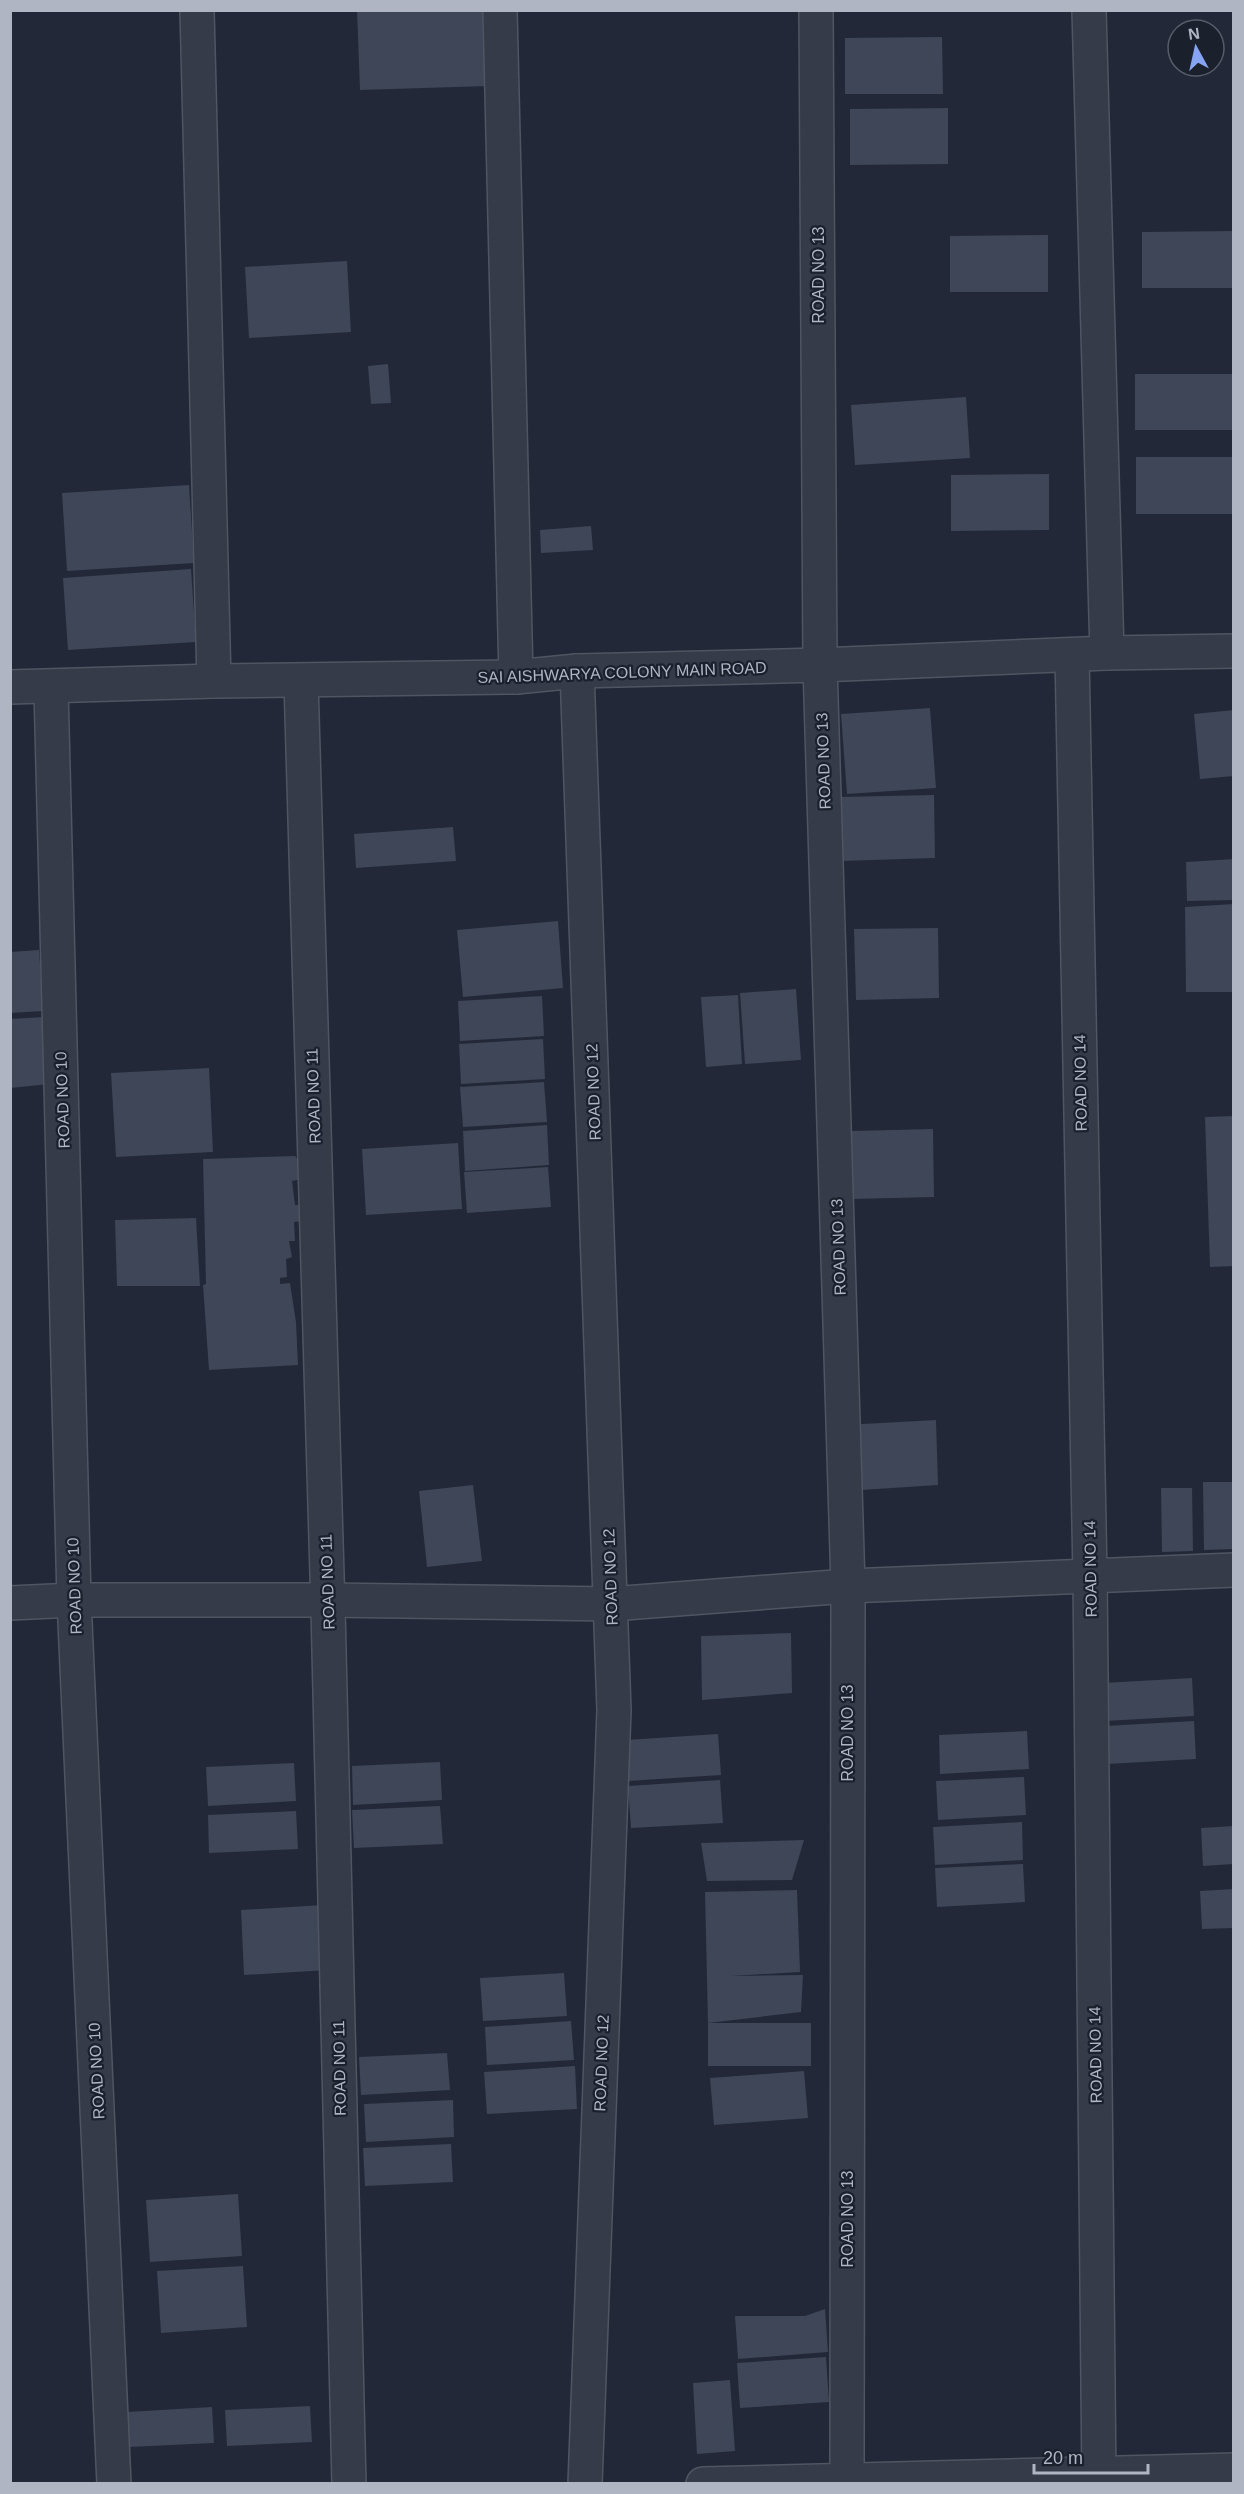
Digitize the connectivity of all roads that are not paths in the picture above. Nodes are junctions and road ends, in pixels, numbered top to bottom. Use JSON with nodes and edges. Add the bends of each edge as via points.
{"nodes":[{"id":1,"x":197,"y":10,"type":"edge"},
{"id":2,"x":500,"y":10,"type":"edge"},
{"id":3,"x":816,"y":10,"type":"edge"},
{"id":4,"x":1089,"y":10,"type":"edge"},
{"id":5,"x":1233,"y":651,"type":"edge"},
{"id":6,"x":1107,"y":653,"type":"junction"},
{"id":7,"x":1072,"y":655,"type":"junction"},
{"id":8,"x":820,"y":665,"type":"junction"},
{"id":9,"x":577,"y":671,"type":"junction"},
{"id":10,"x":516,"y":677,"type":"junction"},
{"id":11,"x":214,"y":681,"type":"junction"},
{"id":12,"x":301,"y":681,"type":"junction"},
{"id":13,"x":10,"y":687,"type":"edge"},
{"id":14,"x":51,"y":688,"type":"junction"},
{"id":15,"x":1233,"y":1570,"type":"edge"},
{"id":16,"x":1090,"y":1576,"type":"junction"},
{"id":17,"x":848,"y":1586,"type":"junction"},
{"id":18,"x":74,"y":1600,"type":"junction"},
{"id":19,"x":327,"y":1600,"type":"junction"},
{"id":20,"x":10,"y":1603,"type":"edge"},
{"id":21,"x":611,"y":1604,"type":"junction"},
{"id":22,"x":1233,"y":2470,"type":"edge"},
{"id":23,"x":1099,"y":2479,"type":"edge"},
{"id":24,"x":847,"y":2481,"type":"edge"},
{"id":25,"x":114,"y":2484,"type":"edge"},
{"id":26,"x":349,"y":2484,"type":"edge"},
{"id":27,"x":585,"y":2484,"type":"edge"},
{"id":28,"x":703,"y":2484,"type":"edge"}],
"edges":[{"from":1,"to":11,"type":"street"},
{"from":2,"to":10,"type":"street"},
{"from":3,"to":8,"type":"street","name":"ROAD NO 13"},
{"from":4,"to":6,"type":"street"},
{"from":5,"to":6,"type":"street","name":"SAI AISHWARYA COLONY MAIN ROAD"},
{"from":6,"to":7,"type":"street","name":"SAI AISHWARYA COLONY MAIN ROAD"},
{"from":7,"to":8,"type":"street","name":"SAI AISHWARYA COLONY MAIN ROAD"},
{"from":7,"to":16,"type":"street","name":"ROAD NO 14"},
{"from":8,"to":9,"type":"street","name":"SAI AISHWARYA COLONY MAIN ROAD"},
{"from":8,"to":17,"type":"street","name":"ROAD NO 13"},
{"from":9,"to":10,"type":"street","name":"SAI AISHWARYA COLONY MAIN ROAD"},
{"from":9,"to":21,"type":"street","name":"ROAD NO 12"},
{"from":10,"to":12,"type":"street","name":"SAI AISHWARYA COLONY MAIN ROAD"},
{"from":11,"to":12,"type":"street","name":"SAI AISHWARYA COLONY MAIN ROAD"},
{"from":11,"to":14,"type":"street","name":"SAI AISHWARYA COLONY MAIN ROAD"},
{"from":12,"to":19,"type":"street","name":"ROAD NO 11"},
{"from":13,"to":14,"type":"street","name":"SAI AISHWARYA COLONY MAIN ROAD"},
{"from":14,"to":18,"type":"street","name":"ROAD NO 10"},
{"from":15,"to":16,"type":"street"},
{"from":16,"to":17,"type":"street"},
{"from":16,"to":23,"type":"street","name":"ROAD NO 14"},
{"from":17,"to":21,"type":"street"},
{"from":17,"to":24,"type":"street","name":"ROAD NO 13"},
{"from":18,"to":19,"type":"street"},
{"from":18,"to":20,"type":"street"},
{"from":18,"to":25,"type":"street","name":"ROAD NO 10"},
{"from":19,"to":21,"type":"street"},
{"from":19,"to":26,"type":"street","name":"ROAD NO 11"},
{"from":21,"to":27,"type":"street","name":"ROAD NO 12","via":[[614,1710]]},
{"from":22,"to":23,"type":"street"},
{"from":23,"to":24,"type":"street"},
{"from":24,"to":28,"type":"street"}]}
